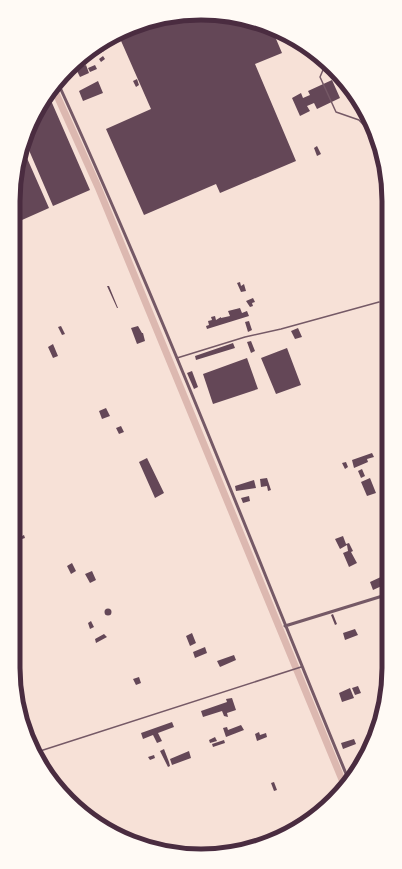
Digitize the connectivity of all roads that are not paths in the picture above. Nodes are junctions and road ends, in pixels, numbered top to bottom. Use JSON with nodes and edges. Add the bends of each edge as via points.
{"nodes":[{"id":1,"x":324,"y":68,"type":"edge"},
{"id":2,"x":60,"y":88,"type":"edge"},
{"id":3,"x":366,"y":128,"type":"edge"},
{"id":4,"x":379,"y":302,"type":"dead end"},
{"id":5,"x":177,"y":358,"type":"junction"},
{"id":6,"x":382,"y":596,"type":"edge"},
{"id":7,"x":285,"y":626,"type":"junction"},
{"id":8,"x":301,"y":667,"type":"junction"},
{"id":9,"x":40,"y":751,"type":"edge"},
{"id":10,"x":347,"y":775,"type":"edge"}],
"edges":[{"from":1,"to":3,"type":"lane","via":[[320,77],[336,112],[359,120]]},
{"from":2,"to":5,"type":"street"},
{"from":4,"to":5,"type":"lane","via":[[245,337]]},
{"from":5,"to":7,"type":"street"},
{"from":6,"to":7,"type":"street"},
{"from":7,"to":8,"type":"street"},
{"from":8,"to":9,"type":"lane"},
{"from":8,"to":10,"type":"street"}]}
